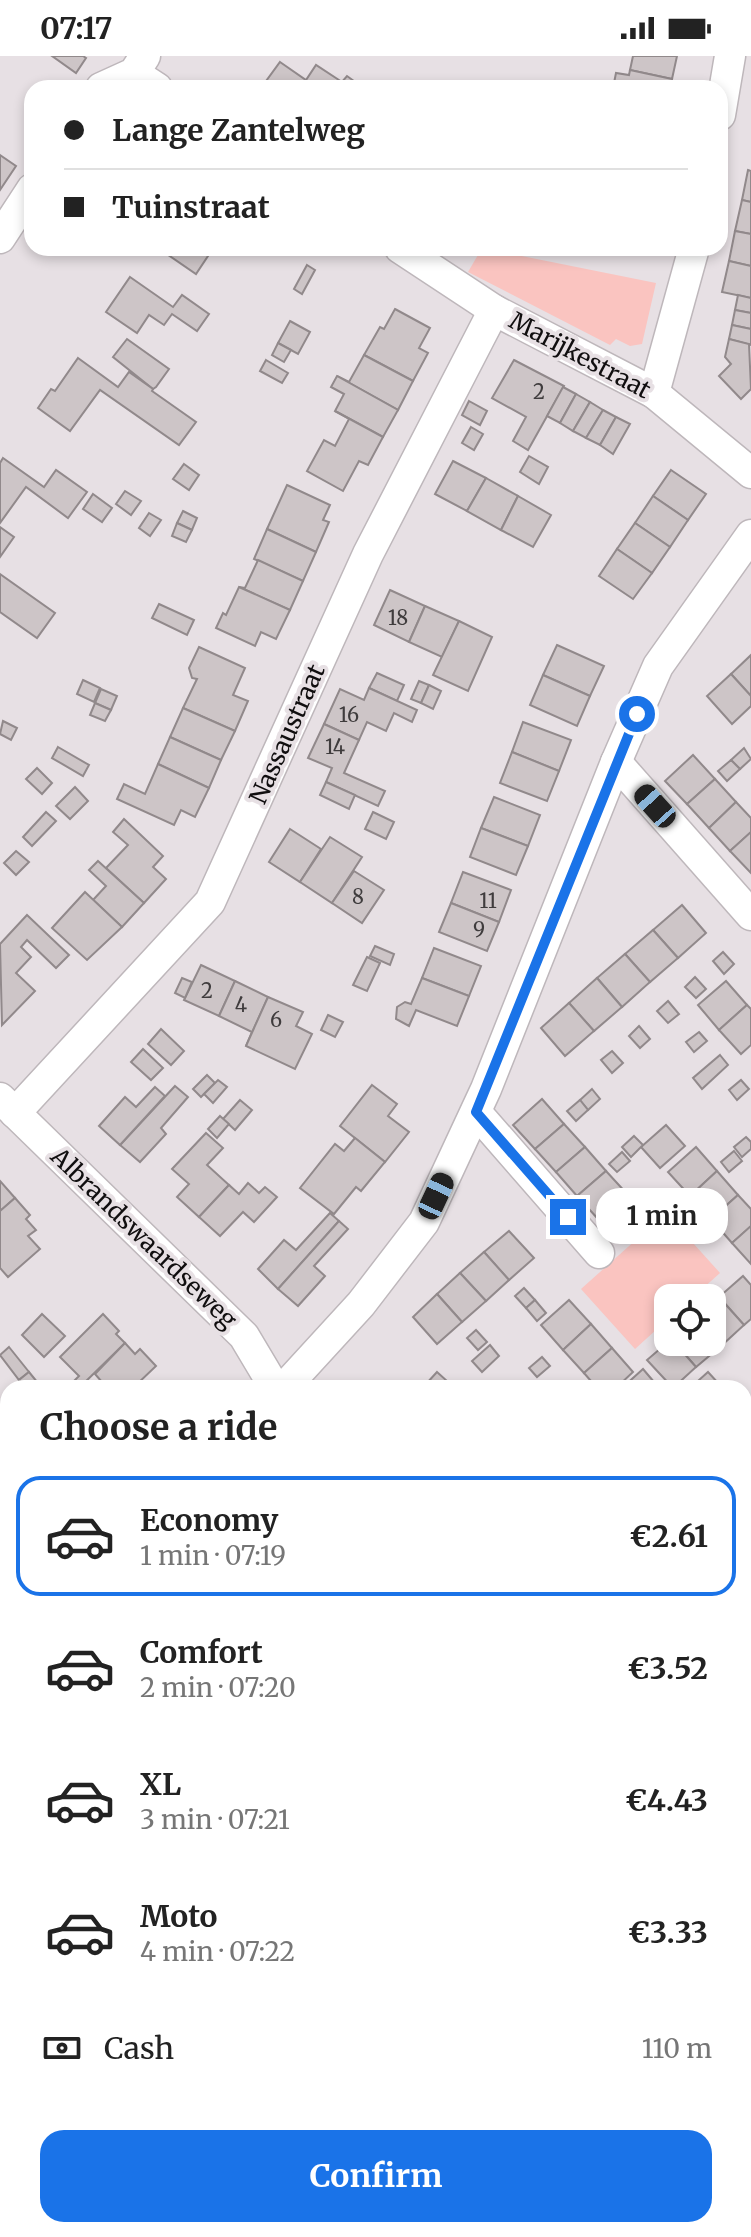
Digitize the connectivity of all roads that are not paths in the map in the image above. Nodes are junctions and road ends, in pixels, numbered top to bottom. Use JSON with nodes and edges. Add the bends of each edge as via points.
{"nodes":[{"id":1,"x":730,"y":56,"type":"edge"},
{"id":2,"x":145,"y":72,"type":"edge"},
{"id":3,"x":123,"y":80,"type":"edge"},
{"id":4,"x":726,"y":80,"type":"edge"},
{"id":5,"x":24,"y":201,"type":"edge"},
{"id":6,"x":0,"y":238,"type":"edge"},
{"id":7,"x":412,"y":256,"type":"edge"},
{"id":8,"x":692,"y":256,"type":"edge"},
{"id":9,"x":494,"y":310,"type":"junction"},
{"id":10,"x":654,"y":393,"type":"junction"},
{"id":11,"x":751,"y":473,"type":"edge"},
{"id":12,"x":751,"y":535,"type":"edge"},
{"id":13,"x":616,"y":762,"type":"junction"},
{"id":14,"x":751,"y":915,"type":"edge"},
{"id":15,"x":8,"y":1106,"type":"edge"},
{"id":16,"x":476,"y":1112,"type":"junction"},
{"id":17,"x":599,"y":1253,"type":"dead end"},
{"id":18,"x":270,"y":1380,"type":"edge"},
{"id":19,"x":291,"y":1380,"type":"edge"}],
"edges":[{"from":1,"to":4,"type":"street"},
{"from":2,"to":3,"type":"street"},
{"from":5,"to":6,"type":"street"},
{"from":7,"to":9,"type":"street","name":"Marijkestraat"},
{"from":8,"to":10,"type":"street"},
{"from":9,"to":10,"type":"street","name":"Marijkestraat"},
{"from":9,"to":15,"type":"street","name":"Nassaustraat","via":[[368,554],[210,902]]},
{"from":10,"to":11,"type":"street","name":"Marijkestraat"},
{"from":12,"to":13,"type":"street","via":[[658,666]]},
{"from":13,"to":14,"type":"street"},
{"from":13,"to":16,"type":"street"},
{"from":15,"to":18,"type":"street","name":"Albrandswaardseweg","via":[[244,1336]]},
{"from":16,"to":17,"type":"street"},
{"from":16,"to":19,"type":"street","via":[[424,1222],[361,1304]]}]}
